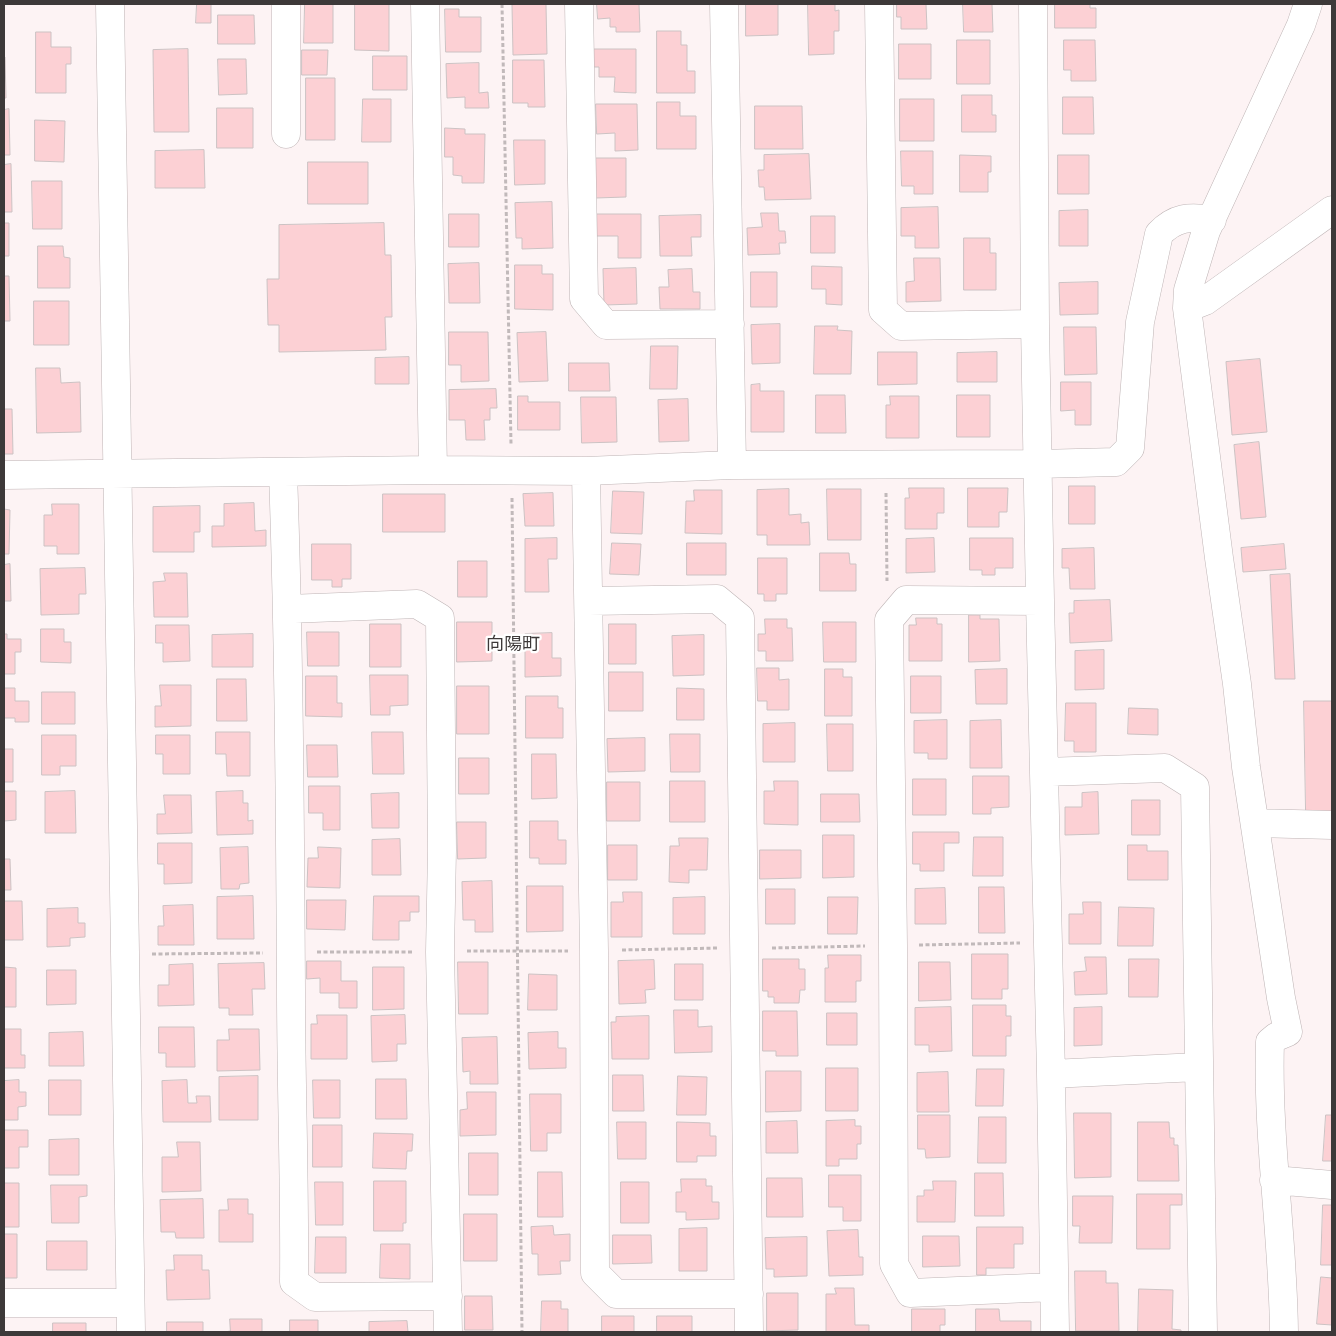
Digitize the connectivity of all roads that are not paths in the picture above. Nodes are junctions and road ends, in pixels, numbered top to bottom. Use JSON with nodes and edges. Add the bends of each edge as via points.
{"nodes":[{"id":1,"x":110,"y":4,"type":"edge"},
{"id":2,"x":286,"y":4,"type":"edge"},
{"id":3,"x":425,"y":4,"type":"edge"},
{"id":4,"x":579,"y":4,"type":"edge"},
{"id":5,"x":724,"y":4,"type":"edge"},
{"id":6,"x":879,"y":4,"type":"edge"},
{"id":7,"x":1033,"y":4,"type":"edge"},
{"id":8,"x":1308,"y":4,"type":"edge"},
{"id":9,"x":286,"y":134,"type":"dead end"},
{"id":10,"x":1332,"y":210,"type":"edge"},
{"id":11,"x":1212,"y":220,"type":"junction"},
{"id":12,"x":1187,"y":308,"type":"junction"},
{"id":13,"x":730,"y":324,"type":"junction"},
{"id":14,"x":1035,"y":324,"type":"junction"},
{"id":15,"x":1038,"y":464,"type":"junction"},
{"id":16,"x":732,"y":465,"type":"junction"},
{"id":17,"x":433,"y":470,"type":"junction"},
{"id":18,"x":586,"y":471,"type":"junction"},
{"id":19,"x":283,"y":472,"type":"junction"},
{"id":20,"x":117,"y":474,"type":"junction"},
{"id":21,"x":4,"y":475,"type":"edge"},
{"id":22,"x":589,"y":601,"type":"junction"},
{"id":23,"x":1040,"y":601,"type":"junction"},
{"id":24,"x":288,"y":609,"type":"junction"},
{"id":25,"x":1044,"y":772,"type":"junction"},
{"id":26,"x":1255,"y":823,"type":"junction"},
{"id":27,"x":1332,"y":825,"type":"edge"},
{"id":28,"x":1198,"y":1067,"type":"junction"},
{"id":29,"x":1051,"y":1074,"type":"junction"},
{"id":30,"x":1274,"y":1180,"type":"junction"},
{"id":31,"x":1332,"y":1185,"type":"edge"},
{"id":32,"x":1054,"y":1287,"type":"junction"},
{"id":33,"x":749,"y":1294,"type":"junction"},
{"id":34,"x":448,"y":1296,"type":"junction"},
{"id":35,"x":4,"y":1303,"type":"edge"},
{"id":36,"x":130,"y":1303,"type":"junction"},
{"id":37,"x":131,"y":1332,"type":"edge"},
{"id":38,"x":448,"y":1332,"type":"edge"},
{"id":39,"x":749,"y":1332,"type":"edge"},
{"id":40,"x":1055,"y":1332,"type":"edge"},
{"id":41,"x":1203,"y":1332,"type":"edge"},
{"id":42,"x":1284,"y":1332,"type":"edge"}],
"edges":[{"from":1,"to":20,"type":"street"},
{"from":2,"to":9,"type":"street"},
{"from":3,"to":17,"type":"street"},
{"from":4,"to":13,"type":"street","via":[[584,299],[606,325]]},
{"from":5,"to":13,"type":"street"},
{"from":6,"to":14,"type":"street","via":[[884,310],[901,326]]},
{"from":7,"to":14,"type":"street"},
{"from":8,"to":11,"type":"street","via":[[1301,26]]},
{"from":10,"to":12,"type":"street","via":[[1206,300]]},
{"from":11,"to":12,"type":"street","via":[[1192,272]]},
{"from":11,"to":15,"type":"street","via":[[1194,217],[1180,220],[1159,234],[1140,322],[1130,448],[1116,462]]},
{"from":12,"to":26,"type":"street"},
{"from":13,"to":16,"type":"street"},
{"from":14,"to":15,"type":"street"},
{"from":15,"to":16,"type":"street"},
{"from":15,"to":23,"type":"street"},
{"from":16,"to":18,"type":"street"},
{"from":17,"to":18,"type":"street"},
{"from":17,"to":19,"type":"street"},
{"from":18,"to":22,"type":"street"},
{"from":19,"to":20,"type":"street"},
{"from":19,"to":24,"type":"street"},
{"from":20,"to":21,"type":"street"},
{"from":20,"to":36,"type":"street"},
{"from":22,"to":33,"type":"street","via":[[717,598],[740,618]]},
{"from":22,"to":33,"type":"street","via":[[595,1273],[616,1294]]},
{"from":23,"to":25,"type":"street"},
{"from":23,"to":32,"type":"street","via":[[906,600],[889,620],[894,1264],[910,1293]]},
{"from":24,"to":34,"type":"street","via":[[294,1282],[314,1297]]},
{"from":24,"to":34,"type":"street","via":[[417,604],[440,618],[440,952]]},
{"from":25,"to":28,"type":"street","via":[[1165,768],[1195,787]]},
{"from":25,"to":29,"type":"street"},
{"from":26,"to":27,"type":"street"},
{"from":26,"to":30,"type":"street","via":[[1288,1032],[1270,1042]]},
{"from":28,"to":29,"type":"street"},
{"from":28,"to":41,"type":"street"},
{"from":29,"to":32,"type":"street"},
{"from":30,"to":31,"type":"street"},
{"from":30,"to":42,"type":"street","via":[[1284,1290]]},
{"from":32,"to":40,"type":"street"},
{"from":33,"to":39,"type":"street"},
{"from":34,"to":38,"type":"street"},
{"from":35,"to":36,"type":"street"},
{"from":36,"to":37,"type":"street"}]}
